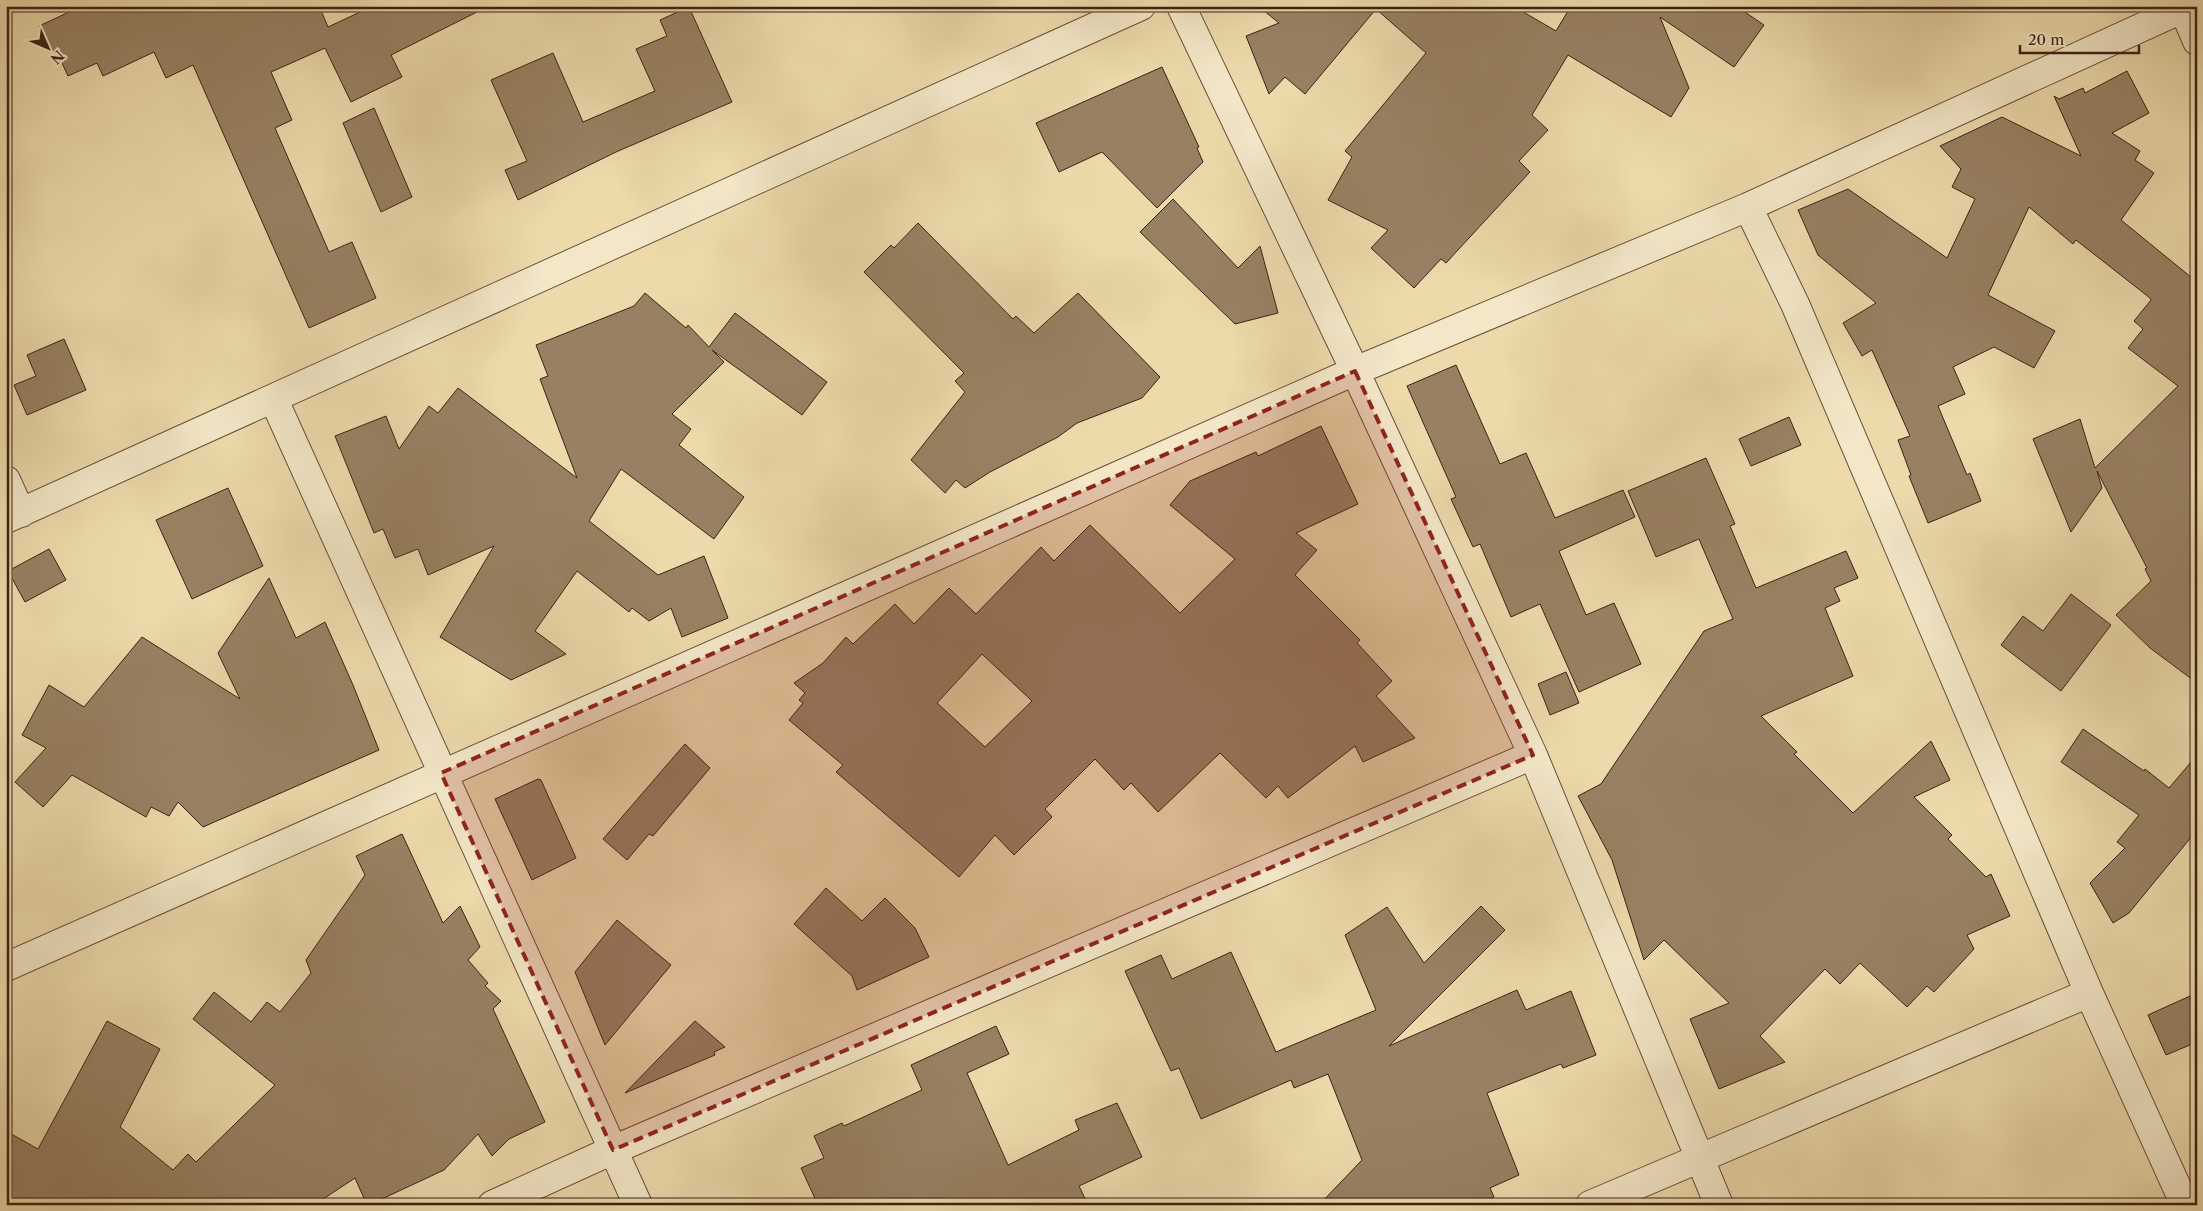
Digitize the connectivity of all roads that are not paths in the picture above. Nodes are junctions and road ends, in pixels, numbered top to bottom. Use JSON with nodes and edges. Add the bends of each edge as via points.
{"nodes":[{"id":1,"x":1141,"y":6,"type":"edge"},
{"id":2,"x":1181,"y":6,"type":"edge"},
{"id":3,"x":2183,"y":7,"type":"edge"},
{"id":4,"x":2197,"y":41,"type":"edge"},
{"id":5,"x":1748,"y":207,"type":"junction"},
{"id":6,"x":1355,"y":371,"type":"junction"},
{"id":7,"x":274,"y":400,"type":"junction"},
{"id":8,"x":6,"y":480,"type":"edge"},
{"id":9,"x":14,"y":516,"type":"edge"},
{"id":10,"x":1533,"y":755,"type":"junction"},
{"id":11,"x":441,"y":773,"type":"junction"},
{"id":12,"x":6,"y":967,"type":"edge"},
{"id":13,"x":2089,"y":993,"type":"junction"},
{"id":14,"x":613,"y":1150,"type":"junction"},
{"id":15,"x":1699,"y":1159,"type":"junction"},
{"id":16,"x":492,"y":1205,"type":"edge"},
{"id":17,"x":638,"y":1205,"type":"edge"},
{"id":18,"x":1590,"y":1205,"type":"edge"},
{"id":19,"x":1719,"y":1205,"type":"edge"},
{"id":20,"x":2185,"y":1205,"type":"edge"}],
"edges":[{"from":1,"to":7,"type":"street"},
{"from":2,"to":6,"type":"street"},
{"from":3,"to":4,"type":"street"},
{"from":3,"to":5,"type":"street"},
{"from":5,"to":6,"type":"street"},
{"from":5,"to":13,"type":"street","via":[[1795,304]]},
{"from":6,"to":10,"type":"street"},
{"from":6,"to":11,"type":"street"},
{"from":7,"to":9,"type":"street"},
{"from":7,"to":11,"type":"street"},
{"from":8,"to":9,"type":"street"},
{"from":10,"to":14,"type":"street"},
{"from":10,"to":15,"type":"street"},
{"from":11,"to":12,"type":"street"},
{"from":11,"to":14,"type":"street"},
{"from":13,"to":15,"type":"street"},
{"from":13,"to":20,"type":"street"},
{"from":14,"to":16,"type":"street"},
{"from":14,"to":17,"type":"street"},
{"from":15,"to":18,"type":"street"},
{"from":15,"to":19,"type":"street"}]}
